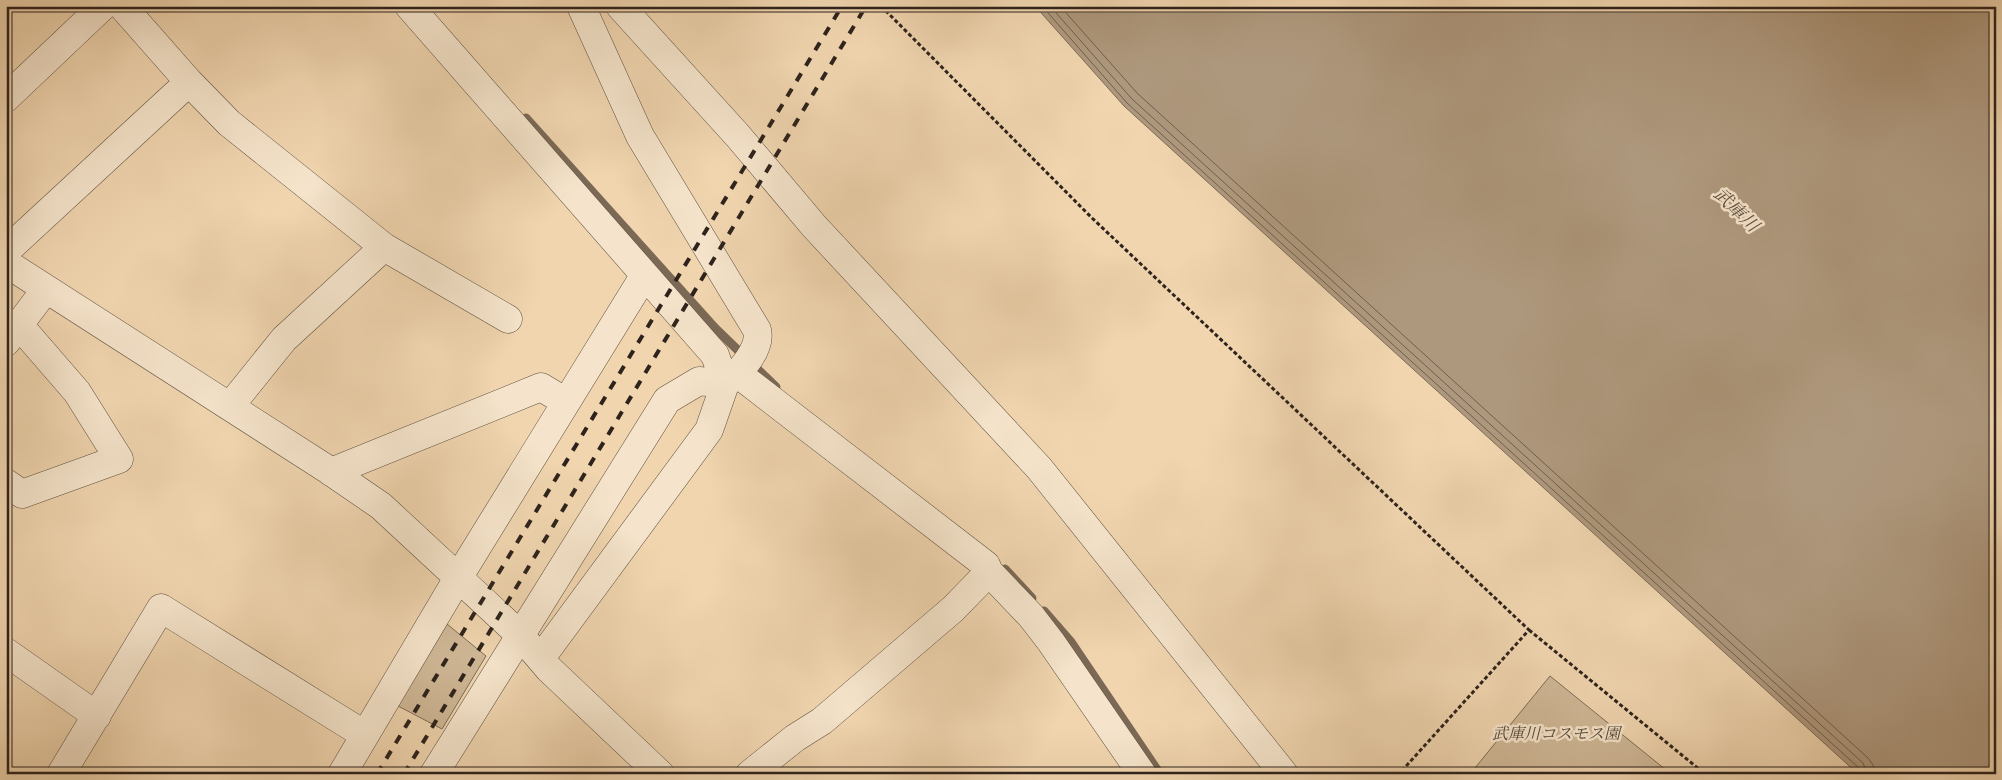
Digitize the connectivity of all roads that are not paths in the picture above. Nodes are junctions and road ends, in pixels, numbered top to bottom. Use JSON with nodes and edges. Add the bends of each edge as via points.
{"nodes":[{"id":1,"x":103,"y":6,"type":"edge"},
{"id":2,"x":122,"y":6,"type":"edge"},
{"id":3,"x":409,"y":6,"type":"edge"},
{"id":4,"x":581,"y":6,"type":"edge"},
{"id":5,"x":620,"y":6,"type":"edge"},
{"id":6,"x":189,"y":82,"type":"junction"},
{"id":7,"x":6,"y":98,"type":"edge"},
{"id":8,"x":384,"y":247,"type":"junction"},
{"id":9,"x":6,"y":251,"type":"edge"},
{"id":10,"x":6,"y":263,"type":"edge"},
{"id":11,"x":644,"y":276,"type":"junction"},
{"id":12,"x":46,"y":289,"type":"junction"},
{"id":13,"x":508,"y":320,"type":"dead end"},
{"id":14,"x":13,"y":334,"type":"edge"},
{"id":15,"x":739,"y":369,"type":"junction"},
{"id":16,"x":566,"y":402,"type":"junction"},
{"id":17,"x":230,"y":406,"type":"junction"},
{"id":18,"x":332,"y":472,"type":"junction"},
{"id":19,"x":6,"y":482,"type":"edge"},
{"id":20,"x":989,"y":572,"type":"junction"},
{"id":21,"x":458,"y":578,"type":"junction"},
{"id":22,"x":520,"y":635,"type":"junction"},
{"id":23,"x":6,"y":652,"type":"edge"},
{"id":24,"x":540,"y":658,"type":"junction"},
{"id":25,"x":97,"y":716,"type":"junction"},
{"id":26,"x":365,"y":735,"type":"junction"},
{"id":27,"x":71,"y":771,"type":"edge"},
{"id":28,"x":342,"y":774,"type":"edge"},
{"id":29,"x":434,"y":774,"type":"edge"},
{"id":30,"x":660,"y":774,"type":"edge"},
{"id":31,"x":750,"y":774,"type":"edge"},
{"id":32,"x":1142,"y":774,"type":"edge"},
{"id":33,"x":1284,"y":774,"type":"edge"}],
"edges":[{"from":1,"to":7,"type":"street"},
{"from":2,"to":6,"type":"street"},
{"from":3,"to":11,"type":"street"},
{"from":4,"to":15,"type":"street","via":[[640,136],[757,330],[758,336]]},
{"from":5,"to":33,"type":"street","via":[[738,136],[814,226],[1039,468]]},
{"from":6,"to":8,"type":"street","via":[[229,122]]},
{"from":6,"to":9,"type":"street"},
{"from":8,"to":13,"type":"street"},
{"from":8,"to":17,"type":"street","via":[[284,339]]},
{"from":10,"to":12,"type":"street"},
{"from":11,"to":15,"type":"street","via":[[715,355]]},
{"from":11,"to":16,"type":"street"},
{"from":12,"to":14,"type":"street"},
{"from":12,"to":17,"type":"street"},
{"from":14,"to":19,"type":"street","via":[[77,392],[119,459],[22,494]]},
{"from":15,"to":20,"type":"street","via":[[986,565]]},
{"from":15,"to":22,"type":"street","via":[[700,381],[667,400]]},
{"from":15,"to":24,"type":"street","via":[[709,430]]},
{"from":16,"to":18,"type":"street","via":[[541,387]]},
{"from":16,"to":21,"type":"street"},
{"from":17,"to":18,"type":"street"},
{"from":18,"to":21,"type":"street","via":[[381,506]]},
{"from":20,"to":31,"type":"street","via":[[953,609],[822,720]]},
{"from":20,"to":32,"type":"street","via":[[1050,642]]},
{"from":21,"to":22,"type":"street"},
{"from":21,"to":26,"type":"street"},
{"from":22,"to":24,"type":"street"},
{"from":22,"to":29,"type":"street"},
{"from":23,"to":25,"type":"street"},
{"from":24,"to":30,"type":"street"},
{"from":25,"to":26,"type":"street","via":[[161,608]]},
{"from":25,"to":27,"type":"street"},
{"from":26,"to":28,"type":"street"}]}
